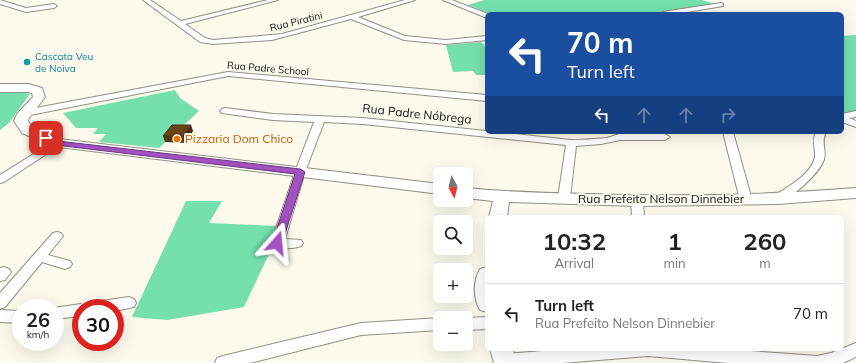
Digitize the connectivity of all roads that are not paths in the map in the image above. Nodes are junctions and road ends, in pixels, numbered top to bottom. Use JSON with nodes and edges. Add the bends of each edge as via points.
{"nodes":[{"id":1,"x":146,"y":0,"type":"edge"},
{"id":2,"x":275,"y":0,"type":"edge"},
{"id":3,"x":412,"y":0,"type":"edge"},
{"id":4,"x":446,"y":0,"type":"edge"},
{"id":5,"x":706,"y":0,"type":"edge"},
{"id":6,"x":0,"y":2,"type":"edge"},
{"id":7,"x":54,"y":6,"type":"dead end"},
{"id":8,"x":676,"y":12,"type":"edge"},
{"id":9,"x":485,"y":15,"type":"edge"},
{"id":10,"x":352,"y":17,"type":"junction"},
{"id":11,"x":178,"y":24,"type":"junction"},
{"id":12,"x":485,"y":38,"type":"edge"},
{"id":13,"x":0,"y":88,"type":"edge"},
{"id":14,"x":485,"y":98,"type":"edge"},
{"id":15,"x":226,"y":110,"type":"dead end"},
{"id":16,"x":25,"y":113,"type":"junction"},
{"id":17,"x":856,"y":114,"type":"edge"},
{"id":18,"x":844,"y":117,"type":"edge"},
{"id":19,"x":320,"y":119,"type":"junction"},
{"id":20,"x":844,"y":119,"type":"edge"},
{"id":21,"x":856,"y":124,"type":"edge"},
{"id":22,"x":485,"y":134,"type":"edge"},
{"id":23,"x":486,"y":134,"type":"edge"},
{"id":24,"x":729,"y":134,"type":"edge"},
{"id":25,"x":820,"y":134,"type":"edge"},
{"id":26,"x":624,"y":135,"type":"edge"},
{"id":27,"x":665,"y":137,"type":"dead end"},
{"id":28,"x":56,"y":143,"type":"junction"},
{"id":29,"x":572,"y":143,"type":"junction"},
{"id":30,"x":300,"y":172,"type":"junction"},
{"id":31,"x":0,"y":180,"type":"edge"},
{"id":32,"x":433,"y":188,"type":"edge"},
{"id":33,"x":856,"y":193,"type":"edge"},
{"id":34,"x":473,"y":194,"type":"edge"},
{"id":35,"x":502,"y":197,"type":"junction"},
{"id":36,"x":564,"y":198,"type":"junction"},
{"id":37,"x":778,"y":198,"type":"junction"},
{"id":38,"x":746,"y":200,"type":"junction"},
{"id":39,"x":638,"y":209,"type":"edge"},
{"id":40,"x":498,"y":215,"type":"edge"},
{"id":41,"x":57,"y":236,"type":"dead end"},
{"id":42,"x":297,"y":243,"type":"dead end"},
{"id":43,"x":40,"y":257,"type":"junction"},
{"id":44,"x":65,"y":264,"type":"dead end"},
{"id":45,"x":0,"y":303,"type":"edge"},
{"id":46,"x":129,"y":303,"type":"dead end"},
{"id":47,"x":124,"y":304,"type":"edge"},
{"id":48,"x":0,"y":316,"type":"edge"},
{"id":49,"x":12,"y":317,"type":"edge"},
{"id":50,"x":485,"y":323,"type":"edge"},
{"id":51,"x":433,"y":324,"type":"edge"},
{"id":52,"x":473,"y":324,"type":"edge"},
{"id":53,"x":856,"y":350,"type":"edge"},
{"id":54,"x":616,"y":351,"type":"edge"},
{"id":55,"x":670,"y":351,"type":"edge"},
{"id":56,"x":504,"y":358,"type":"edge"},
{"id":57,"x":223,"y":363,"type":"edge"}],
"edges":[{"from":1,"to":11,"type":"street","name":"Rua Piratini"},
{"from":2,"to":11,"type":"street"},
{"from":3,"to":10,"type":"street","name":"Rua Piratini"},
{"from":4,"to":9,"type":"street"},
{"from":5,"to":8,"type":"street","via":[[721,5]]},
{"from":6,"to":7,"type":"street","via":[[26,10]]},
{"from":10,"to":11,"type":"street","name":"Rua Piratini","via":[[272,38],[213,42],[203,40]]},
{"from":10,"to":12,"type":"street","via":[[404,38],[446,42]]},
{"from":13,"to":16,"type":"street","via":[[38,90],[39,97]]},
{"from":14,"to":16,"type":"street","name":"Rua Padre School","via":[[228,74]]},
{"from":15,"to":19,"type":"street","name":"Rua Padre Nóbrega","via":[[273,117]]},
{"from":16,"to":28,"type":"street","via":[[21,121],[23,125],[35,134]]},
{"from":17,"to":18,"type":"street"},
{"from":19,"to":22,"type":"street","name":"Rua Padre Nóbrega"},
{"from":19,"to":30,"type":"street"},
{"from":20,"to":21,"type":"street"},
{"from":23,"to":29,"type":"street","name":"Rua Padre Nóbrega"},
{"from":24,"to":38,"type":"street"},
{"from":25,"to":37,"type":"street","via":[[817,142],[820,156],[817,166]]},
{"from":26,"to":27,"type":"street","name":"Rua Padre Nóbrega"},
{"from":26,"to":29,"type":"street","name":"Rua Padre Nóbrega"},
{"from":28,"to":30,"type":"street"},
{"from":28,"to":31,"type":"street"},
{"from":29,"to":36,"type":"street"},
{"from":30,"to":32,"type":"street"},
{"from":30,"to":42,"type":"street","via":[[277,243]]},
{"from":33,"to":37,"type":"street","name":"Rua Prefeito Nelson Dinnebier"},
{"from":34,"to":35,"type":"street","name":"Rua Prefeito Nelson Dinnebier"},
{"from":35,"to":36,"type":"street","name":"Rua Prefeito Nelson Dinnebier"},
{"from":35,"to":40,"type":"street"},
{"from":36,"to":39,"type":"street","name":"Rua Prefeito Nelson Dinnebier"},
{"from":37,"to":38,"type":"street","name":"Rua Prefeito Nelson Dinnebier"},
{"from":38,"to":39,"type":"street","name":"Rua Prefeito Nelson Dinnebier"},
{"from":41,"to":43,"type":"street"},
{"from":43,"to":44,"type":"street"},
{"from":43,"to":45,"type":"street"},
{"from":46,"to":47,"type":"street"},
{"from":48,"to":49,"type":"street"},
{"from":50,"to":52,"type":"street"},
{"from":51,"to":57,"type":"street","via":[[361,329]]},
{"from":53,"to":55,"type":"street","via":[[833,360],[817,363]]},
{"from":54,"to":56,"type":"street"}]}
